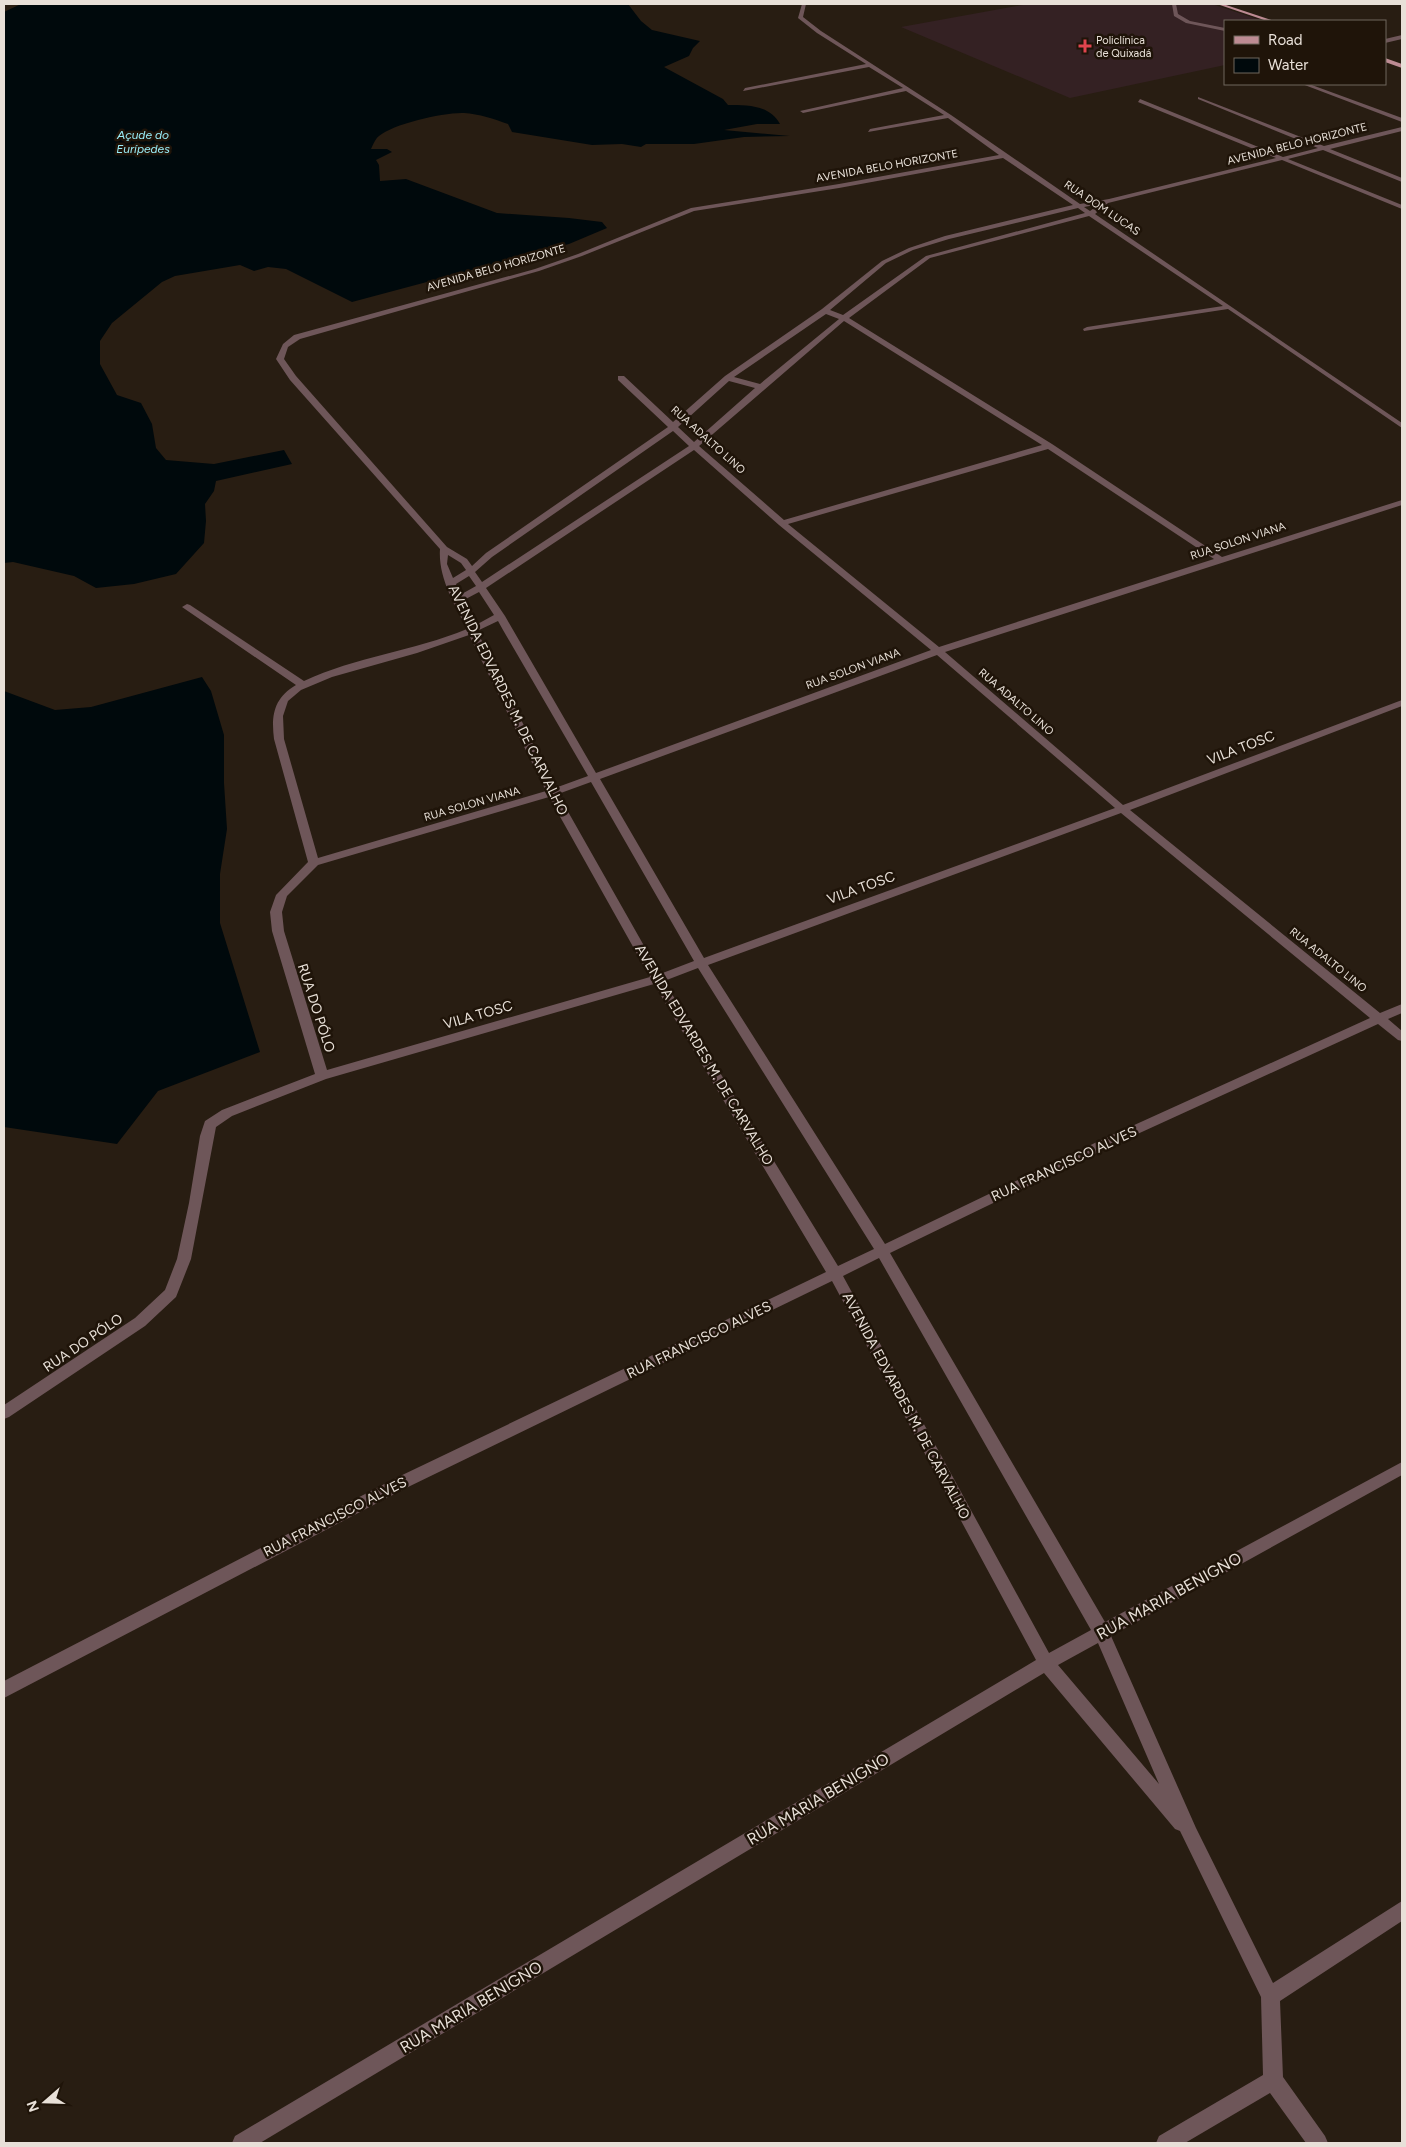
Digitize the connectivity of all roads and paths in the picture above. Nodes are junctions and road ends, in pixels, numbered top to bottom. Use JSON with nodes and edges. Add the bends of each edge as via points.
{"nodes":[{"id":1,"x":804,"y":4,"type":"edge"},
{"id":2,"x":1174,"y":4,"type":"edge"},
{"id":3,"x":1219,"y":4,"type":"edge"},
{"id":4,"x":1268,"y":20,"type":"edge"},
{"id":5,"x":1224,"y":30,"type":"edge"},
{"id":6,"x":1402,"y":37,"type":"edge"},
{"id":7,"x":1386,"y":41,"type":"edge"},
{"id":8,"x":1386,"y":60,"type":"edge"},
{"id":9,"x":871,"y":65,"type":"junction"},
{"id":10,"x":1402,"y":66,"type":"edge"},
{"id":11,"x":1308,"y":85,"type":"edge"},
{"id":12,"x":908,"y":89,"type":"junction"},
{"id":13,"x":744,"y":90,"type":"dead end"},
{"id":14,"x":1200,"y":98,"type":"dead end"},
{"id":15,"x":1140,"y":101,"type":"dead end"},
{"id":16,"x":803,"y":111,"type":"dead end"},
{"id":17,"x":949,"y":116,"type":"junction"},
{"id":18,"x":1402,"y":120,"type":"edge"},
{"id":19,"x":1402,"y":129,"type":"edge"},
{"id":20,"x":870,"y":131,"type":"dead end"},
{"id":21,"x":1325,"y":149,"type":"junction"},
{"id":22,"x":1004,"y":156,"type":"junction"},
{"id":23,"x":1284,"y":159,"type":"junction"},
{"id":24,"x":1402,"y":180,"type":"edge"},
{"id":25,"x":1109,"y":201,"type":"junction"},
{"id":26,"x":1079,"y":206,"type":"junction"},
{"id":27,"x":1402,"y":207,"type":"edge"},
{"id":28,"x":1090,"y":214,"type":"junction"},
{"id":29,"x":912,"y":249,"type":"junction"},
{"id":30,"x":928,"y":257,"type":"junction"},
{"id":31,"x":1230,"y":307,"type":"junction"},
{"id":32,"x":825,"y":310,"type":"junction"},
{"id":33,"x":844,"y":318,"type":"junction"},
{"id":34,"x":1086,"y":329,"type":"dead end"},
{"id":35,"x":621,"y":378,"type":"dead end"},
{"id":36,"x":728,"y":378,"type":"junction"},
{"id":37,"x":761,"y":387,"type":"junction"},
{"id":38,"x":1402,"y":426,"type":"edge"},
{"id":39,"x":673,"y":427,"type":"junction"},
{"id":40,"x":694,"y":446,"type":"junction"},
{"id":41,"x":1049,"y":446,"type":"junction"},
{"id":42,"x":1402,"y":502,"type":"edge"},
{"id":43,"x":782,"y":523,"type":"junction"},
{"id":44,"x":444,"y":549,"type":"junction"},
{"id":45,"x":1221,"y":560,"type":"junction"},
{"id":46,"x":470,"y":571,"type":"junction"},
{"id":47,"x":450,"y":584,"type":"junction"},
{"id":48,"x":481,"y":587,"type":"junction"},
{"id":49,"x":457,"y":600,"type":"junction"},
{"id":50,"x":187,"y":607,"type":"dead end"},
{"id":51,"x":500,"y":616,"type":"junction"},
{"id":52,"x":473,"y":632,"type":"junction"},
{"id":53,"x":938,"y":651,"type":"junction"},
{"id":54,"x":303,"y":686,"type":"junction"},
{"id":55,"x":1402,"y":703,"type":"edge"},
{"id":56,"x":593,"y":778,"type":"junction"},
{"id":57,"x":552,"y":793,"type":"junction"},
{"id":58,"x":1122,"y":809,"type":"junction"},
{"id":59,"x":314,"y":863,"type":"junction"},
{"id":60,"x":701,"y":963,"type":"junction"},
{"id":61,"x":657,"y":979,"type":"junction"},
{"id":62,"x":1402,"y":1008,"type":"edge"},
{"id":63,"x":1380,"y":1019,"type":"junction"},
{"id":64,"x":1402,"y":1037,"type":"edge"},
{"id":65,"x":322,"y":1076,"type":"junction"},
{"id":66,"x":882,"y":1251,"type":"junction"},
{"id":67,"x":835,"y":1274,"type":"junction"},
{"id":68,"x":4,"y":1413,"type":"edge"},
{"id":69,"x":1402,"y":1468,"type":"edge"},
{"id":70,"x":1102,"y":1633,"type":"junction"},
{"id":71,"x":1046,"y":1663,"type":"junction"},
{"id":72,"x":4,"y":1690,"type":"edge"},
{"id":73,"x":1190,"y":1834,"type":"junction"},
{"id":74,"x":1402,"y":1910,"type":"edge"},
{"id":75,"x":1270,"y":1996,"type":"junction"},
{"id":76,"x":1274,"y":2080,"type":"junction"},
{"id":77,"x":242,"y":2143,"type":"edge"},
{"id":78,"x":1166,"y":2143,"type":"edge"},
{"id":79,"x":1318,"y":2143,"type":"edge"}],
"edges":[{"from":1,"to":9,"type":"street","name":"RUA DOM LUCAS","via":[[800,16],[805,22]]},
{"from":2,"to":5,"type":"street","via":[[1176,15],[1188,22]]},
{"from":3,"to":4,"type":"main road"},
{"from":6,"to":7,"type":"street"},
{"from":8,"to":10,"type":"main road"},
{"from":9,"to":12,"type":"street","name":"RUA DOM LUCAS"},
{"from":9,"to":13,"type":"street"},
{"from":11,"to":18,"type":"street"},
{"from":12,"to":16,"type":"street"},
{"from":12,"to":17,"type":"street","name":"RUA DOM LUCAS"},
{"from":14,"to":21,"type":"street"},
{"from":15,"to":23,"type":"street"},
{"from":17,"to":20,"type":"street"},
{"from":17,"to":22,"type":"street","name":"RUA DOM LUCAS"},
{"from":19,"to":21,"type":"street","name":"AVENIDA BELO HORIZONTE"},
{"from":21,"to":23,"type":"street","name":"AVENIDA BELO HORIZONTE"},
{"from":21,"to":24,"type":"street"},
{"from":22,"to":26,"type":"street","name":"RUA DOM LUCAS"},
{"from":22,"to":44,"type":"street","name":"AVENIDA BELO HORIZONTE","via":[[693,209],[537,270],[330,327],[297,337],[285,345],[280,359],[293,378]]},
{"from":23,"to":25,"type":"street","name":"AVENIDA BELO HORIZONTE"},
{"from":23,"to":27,"type":"street"},
{"from":25,"to":26,"type":"street","name":"AVENIDA BELO HORIZONTE"},
{"from":25,"to":28,"type":"street","name":"AVENIDA BELO HORIZONTE"},
{"from":26,"to":28,"type":"street","name":"RUA DOM LUCAS"},
{"from":26,"to":29,"type":"street","name":"AVENIDA BELO HORIZONTE","via":[[947,237]]},
{"from":28,"to":30,"type":"street","name":"AVENIDA BELO HORIZONTE"},
{"from":28,"to":31,"type":"street","name":"RUA DOM LUCAS"},
{"from":29,"to":30,"type":"street"},
{"from":29,"to":32,"type":"street","name":"AVENIDA BELO HORIZONTE","via":[[884,262]]},
{"from":30,"to":33,"type":"street","name":"AVENIDA BELO HORIZONTE"},
{"from":31,"to":34,"type":"street"},
{"from":31,"to":38,"type":"street","name":"RUA DOM LUCAS"},
{"from":32,"to":33,"type":"street"},
{"from":32,"to":36,"type":"street","name":"AVENIDA BELO HORIZONTE"},
{"from":33,"to":37,"type":"street","name":"AVENIDA BELO HORIZONTE"},
{"from":33,"to":41,"type":"street"},
{"from":35,"to":39,"type":"street","name":"RUA ADALTO LINO"},
{"from":36,"to":37,"type":"street"},
{"from":36,"to":39,"type":"street","name":"AVENIDA BELO HORIZONTE"},
{"from":37,"to":40,"type":"street","name":"AVENIDA BELO HORIZONTE"},
{"from":39,"to":40,"type":"street","name":"RUA ADALTO LINO"},
{"from":39,"to":46,"type":"street","name":"AVENIDA BELO HORIZONTE"},
{"from":40,"to":43,"type":"street","name":"RUA ADALTO LINO"},
{"from":40,"to":48,"type":"street","name":"AVENIDA BELO HORIZONTE"},
{"from":41,"to":43,"type":"street"},
{"from":41,"to":45,"type":"street"},
{"from":42,"to":45,"type":"street","name":"RUA SOLON VIANA"},
{"from":43,"to":53,"type":"street","name":"RUA ADALTO LINO"},
{"from":44,"to":46,"type":"street","name":"AVENIDA EDVARDES M. DE CARVALHO","via":[[464,561]]},
{"from":44,"to":47,"type":"street","name":"AVENIDA EDVARDES M. DE CARVALHO","via":[[443,564]]},
{"from":45,"to":53,"type":"street","name":"RUA SOLON VIANA"},
{"from":46,"to":47,"type":"street","name":"AVENIDA BELO HORIZONTE"},
{"from":46,"to":48,"type":"street","name":"AVENIDA EDVARDES M. DE CARVALHO"},
{"from":47,"to":49,"type":"street","name":"AVENIDA EDVARDES M. DE CARVALHO"},
{"from":48,"to":49,"type":"street","name":"AVENIDA BELO HORIZONTE"},
{"from":48,"to":51,"type":"street","name":"AVENIDA EDVARDES M. DE CARVALHO"},
{"from":49,"to":52,"type":"street","name":"AVENIDA EDVARDES M. DE CARVALHO"},
{"from":50,"to":54,"type":"street"},
{"from":51,"to":52,"type":"street"},
{"from":51,"to":56,"type":"street","name":"AVENIDA EDVARDES M. DE CARVALHO"},
{"from":52,"to":54,"type":"street"},
{"from":52,"to":57,"type":"street","name":"AVENIDA EDVARDES M. DE CARVALHO"},
{"from":53,"to":56,"type":"street","name":"RUA SOLON VIANA"},
{"from":53,"to":58,"type":"street","name":"RUA ADALTO LINO"},
{"from":54,"to":59,"type":"street","via":[[288,695],[279,708],[277,722]]},
{"from":55,"to":58,"type":"street","name":"VILA TOSC"},
{"from":56,"to":57,"type":"street","name":"RUA SOLON VIANA"},
{"from":56,"to":60,"type":"street","name":"AVENIDA EDVARDES M. DE CARVALHO"},
{"from":57,"to":59,"type":"street","name":"RUA SOLON VIANA"},
{"from":57,"to":61,"type":"street","name":"AVENIDA EDVARDES M. DE CARVALHO"},
{"from":58,"to":60,"type":"street","name":"VILA TOSC"},
{"from":58,"to":63,"type":"street","name":"RUA ADALTO LINO"},
{"from":59,"to":65,"type":"street","name":"RUA DO PÓLO","via":[[282,896],[276,912],[284,955]]},
{"from":60,"to":61,"type":"street","name":"VILA TOSC"},
{"from":60,"to":66,"type":"street","name":"AVENIDA EDVARDES M. DE CARVALHO"},
{"from":61,"to":65,"type":"street","name":"VILA TOSC"},
{"from":61,"to":67,"type":"street","name":"AVENIDA EDVARDES M. DE CARVALHO"},
{"from":62,"to":63,"type":"street","name":"RUA FRANCISCO ALVES"},
{"from":63,"to":64,"type":"street","name":"RUA ADALTO LINO"},
{"from":63,"to":66,"type":"street","name":"RUA FRANCISCO ALVES","via":[[1104,1144]]},
{"from":65,"to":68,"type":"street","name":"RUA DO PÓLO","via":[[228,1112],[210,1124],[184,1259],[171,1293],[140,1322]]},
{"from":66,"to":67,"type":"street","name":"RUA FRANCISCO ALVES"},
{"from":66,"to":70,"type":"street","name":"AVENIDA EDVARDES M. DE CARVALHO"},
{"from":67,"to":71,"type":"street","name":"AVENIDA EDVARDES M. DE CARVALHO"},
{"from":67,"to":72,"type":"street","name":"RUA FRANCISCO ALVES","via":[[401,1483]]},
{"from":69,"to":70,"type":"street","name":"RUA MARIA BENIGNO"},
{"from":70,"to":71,"type":"street","name":"RUA MARIA BENIGNO"},
{"from":70,"to":73,"type":"street","name":"AVENIDA EDVARDES M. DE CARVALHO"},
{"from":71,"to":73,"type":"street","name":"AVENIDA EDVARDES M. DE CARVALHO"},
{"from":71,"to":77,"type":"street","name":"RUA MARIA BENIGNO"},
{"from":73,"to":75,"type":"street","name":"AVENIDA EDVARDES M. DE CARVALHO"},
{"from":74,"to":75,"type":"street"},
{"from":75,"to":76,"type":"street","name":"AVENIDA EDVARDES M. DE CARVALHO"},
{"from":76,"to":78,"type":"street"},
{"from":76,"to":79,"type":"street"}]}
